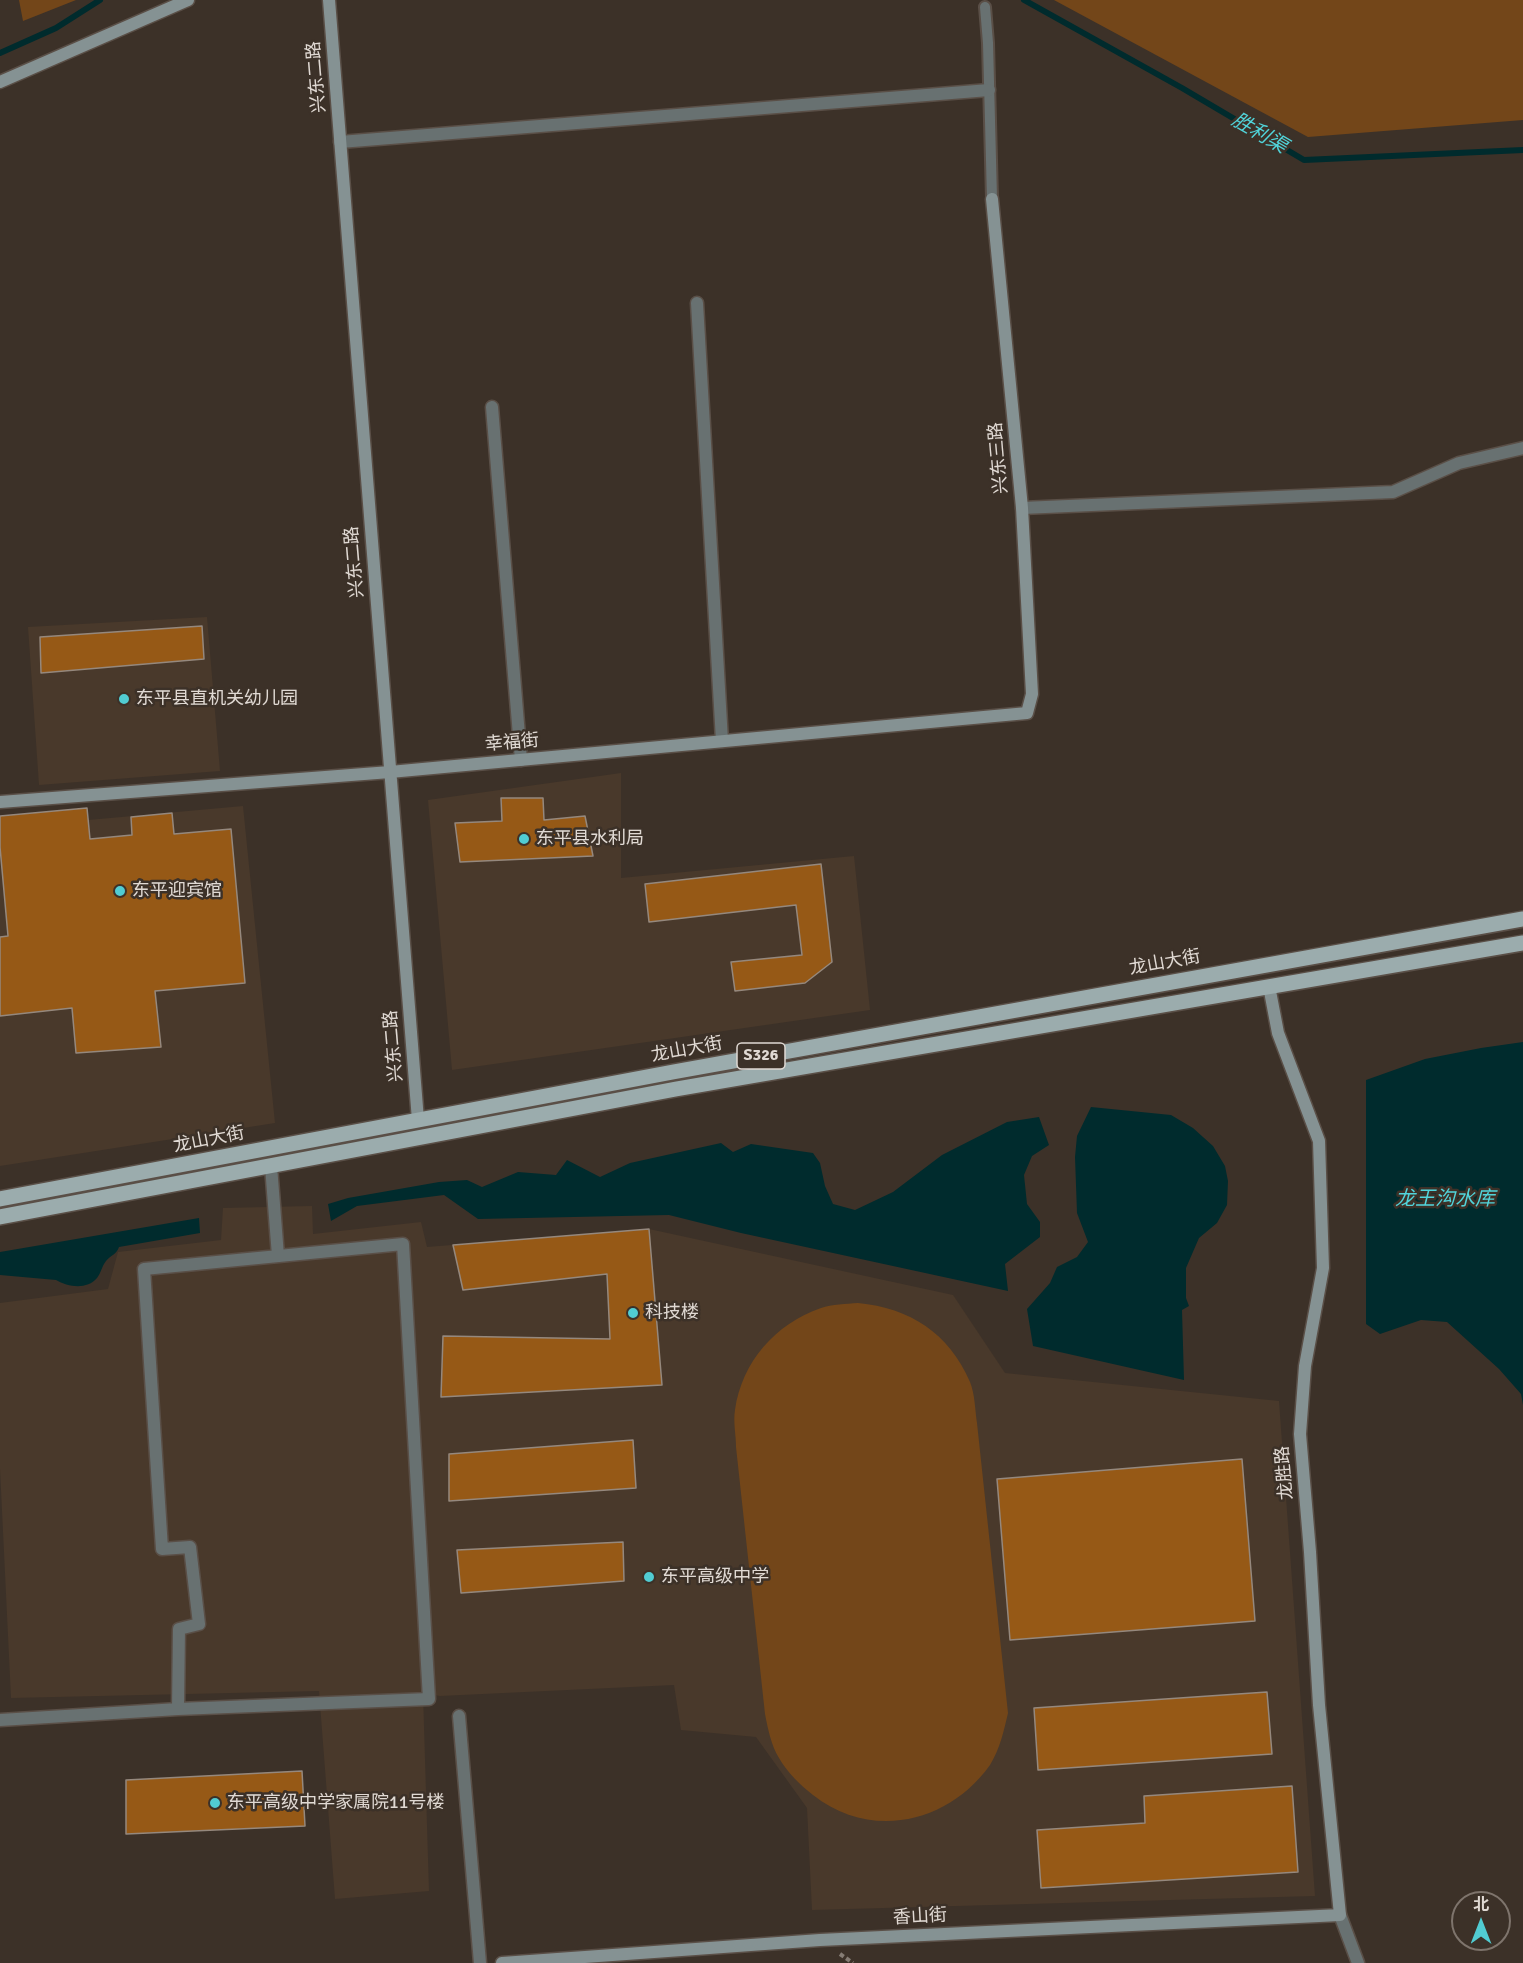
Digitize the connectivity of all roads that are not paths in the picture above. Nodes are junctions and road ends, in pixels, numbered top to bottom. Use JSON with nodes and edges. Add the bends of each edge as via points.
{"nodes":[{"id":1,"x":188,"y":0,"type":"edge"},
{"id":2,"x":329,"y":0,"type":"edge"},
{"id":3,"x":985,"y":7,"type":"dead end"},
{"id":4,"x":0,"y":82,"type":"edge"},
{"id":5,"x":989,"y":90,"type":"junction"},
{"id":6,"x":340,"y":142,"type":"junction"},
{"id":7,"x":992,"y":199,"type":"joint"},
{"id":8,"x":697,"y":303,"type":"dead end"},
{"id":9,"x":492,"y":407,"type":"dead end"},
{"id":10,"x":1523,"y":448,"type":"edge"},
{"id":11,"x":1022,"y":508,"type":"junction"},
{"id":12,"x":1026,"y":713,"type":"joint"},
{"id":13,"x":722,"y":741,"type":"junction"},
{"id":14,"x":521,"y":760,"type":"junction"},
{"id":15,"x":390,"y":772,"type":"junction"},
{"id":16,"x":0,"y":802,"type":"edge"},
{"id":17,"x":1523,"y":919,"type":"edge"},
{"id":18,"x":1523,"y":943,"type":"edge"},
{"id":19,"x":1269,"y":987,"type":"junction"},
{"id":20,"x":418,"y":1120,"type":"junction"},
{"id":21,"x":271,"y":1166,"type":"junction"},
{"id":22,"x":0,"y":1199,"type":"edge"},
{"id":23,"x":0,"y":1217,"type":"edge"},
{"id":24,"x":278,"y":1256,"type":"junction"},
{"id":25,"x":178,"y":1709,"type":"junction"},
{"id":26,"x":459,"y":1716,"type":"dead end"},
{"id":27,"x":0,"y":1720,"type":"edge"},
{"id":28,"x":1340,"y":1915,"type":"junction"},
{"id":29,"x":480,"y":1963,"type":"edge"},
{"id":30,"x":502,"y":1963,"type":"edge"},
{"id":31,"x":1358,"y":1963,"type":"edge"}],
"edges":[{"from":1,"to":4,"type":"street"},
{"from":2,"to":6,"type":"street","name":"兴东二路"},
{"from":3,"to":5,"type":"lane"},
{"from":5,"to":6,"type":"street"},
{"from":5,"to":7,"type":"lane"},
{"from":6,"to":15,"type":"street","name":"兴东二路"},
{"from":7,"to":11,"type":"street","name":"兴东三路"},
{"from":8,"to":13,"type":"street"},
{"from":9,"to":14,"type":"street"},
{"from":10,"to":11,"type":"street","via":[[1459,463],[1393,492]]},
{"from":11,"to":12,"type":"street","name":"兴东三路","via":[[1032,694]]},
{"from":12,"to":13,"type":"street","name":"幸福街"},
{"from":13,"to":14,"type":"street","name":"幸福街"},
{"from":14,"to":15,"type":"street","name":"幸福街"},
{"from":15,"to":16,"type":"street","name":"幸福街"},
{"from":15,"to":20,"type":"street","name":"兴东二路"},
{"from":17,"to":20,"type":"main road","name":"龙山大街","number":"S326"},
{"from":18,"to":19,"type":"main road","name":"龙山大街","number":"S326"},
{"from":19,"to":21,"type":"main road","name":"龙山大街","number":"S326","via":[[676,1089]]},
{"from":19,"to":28,"type":"street","name":"龙胜路","via":[[1278,1033],[1319,1141],[1323,1268],[1305,1366],[1300,1434],[1319,1705]]},
{"from":20,"to":22,"type":"main road","name":"龙山大街","number":"S326"},
{"from":21,"to":23,"type":"main road","name":"龙山大街","number":"S326"},
{"from":21,"to":24,"type":"street"},
{"from":24,"to":25,"type":"street","via":[[144,1269],[162,1549],[190,1547],[199,1624],[179,1629]]},
{"from":24,"to":25,"type":"street","via":[[403,1244],[429,1699]]},
{"from":25,"to":27,"type":"street"},
{"from":26,"to":29,"type":"street"},
{"from":28,"to":30,"type":"street","name":"香山街","via":[[820,1940]]},
{"from":28,"to":31,"type":"street","name":"龙胜路"}]}
